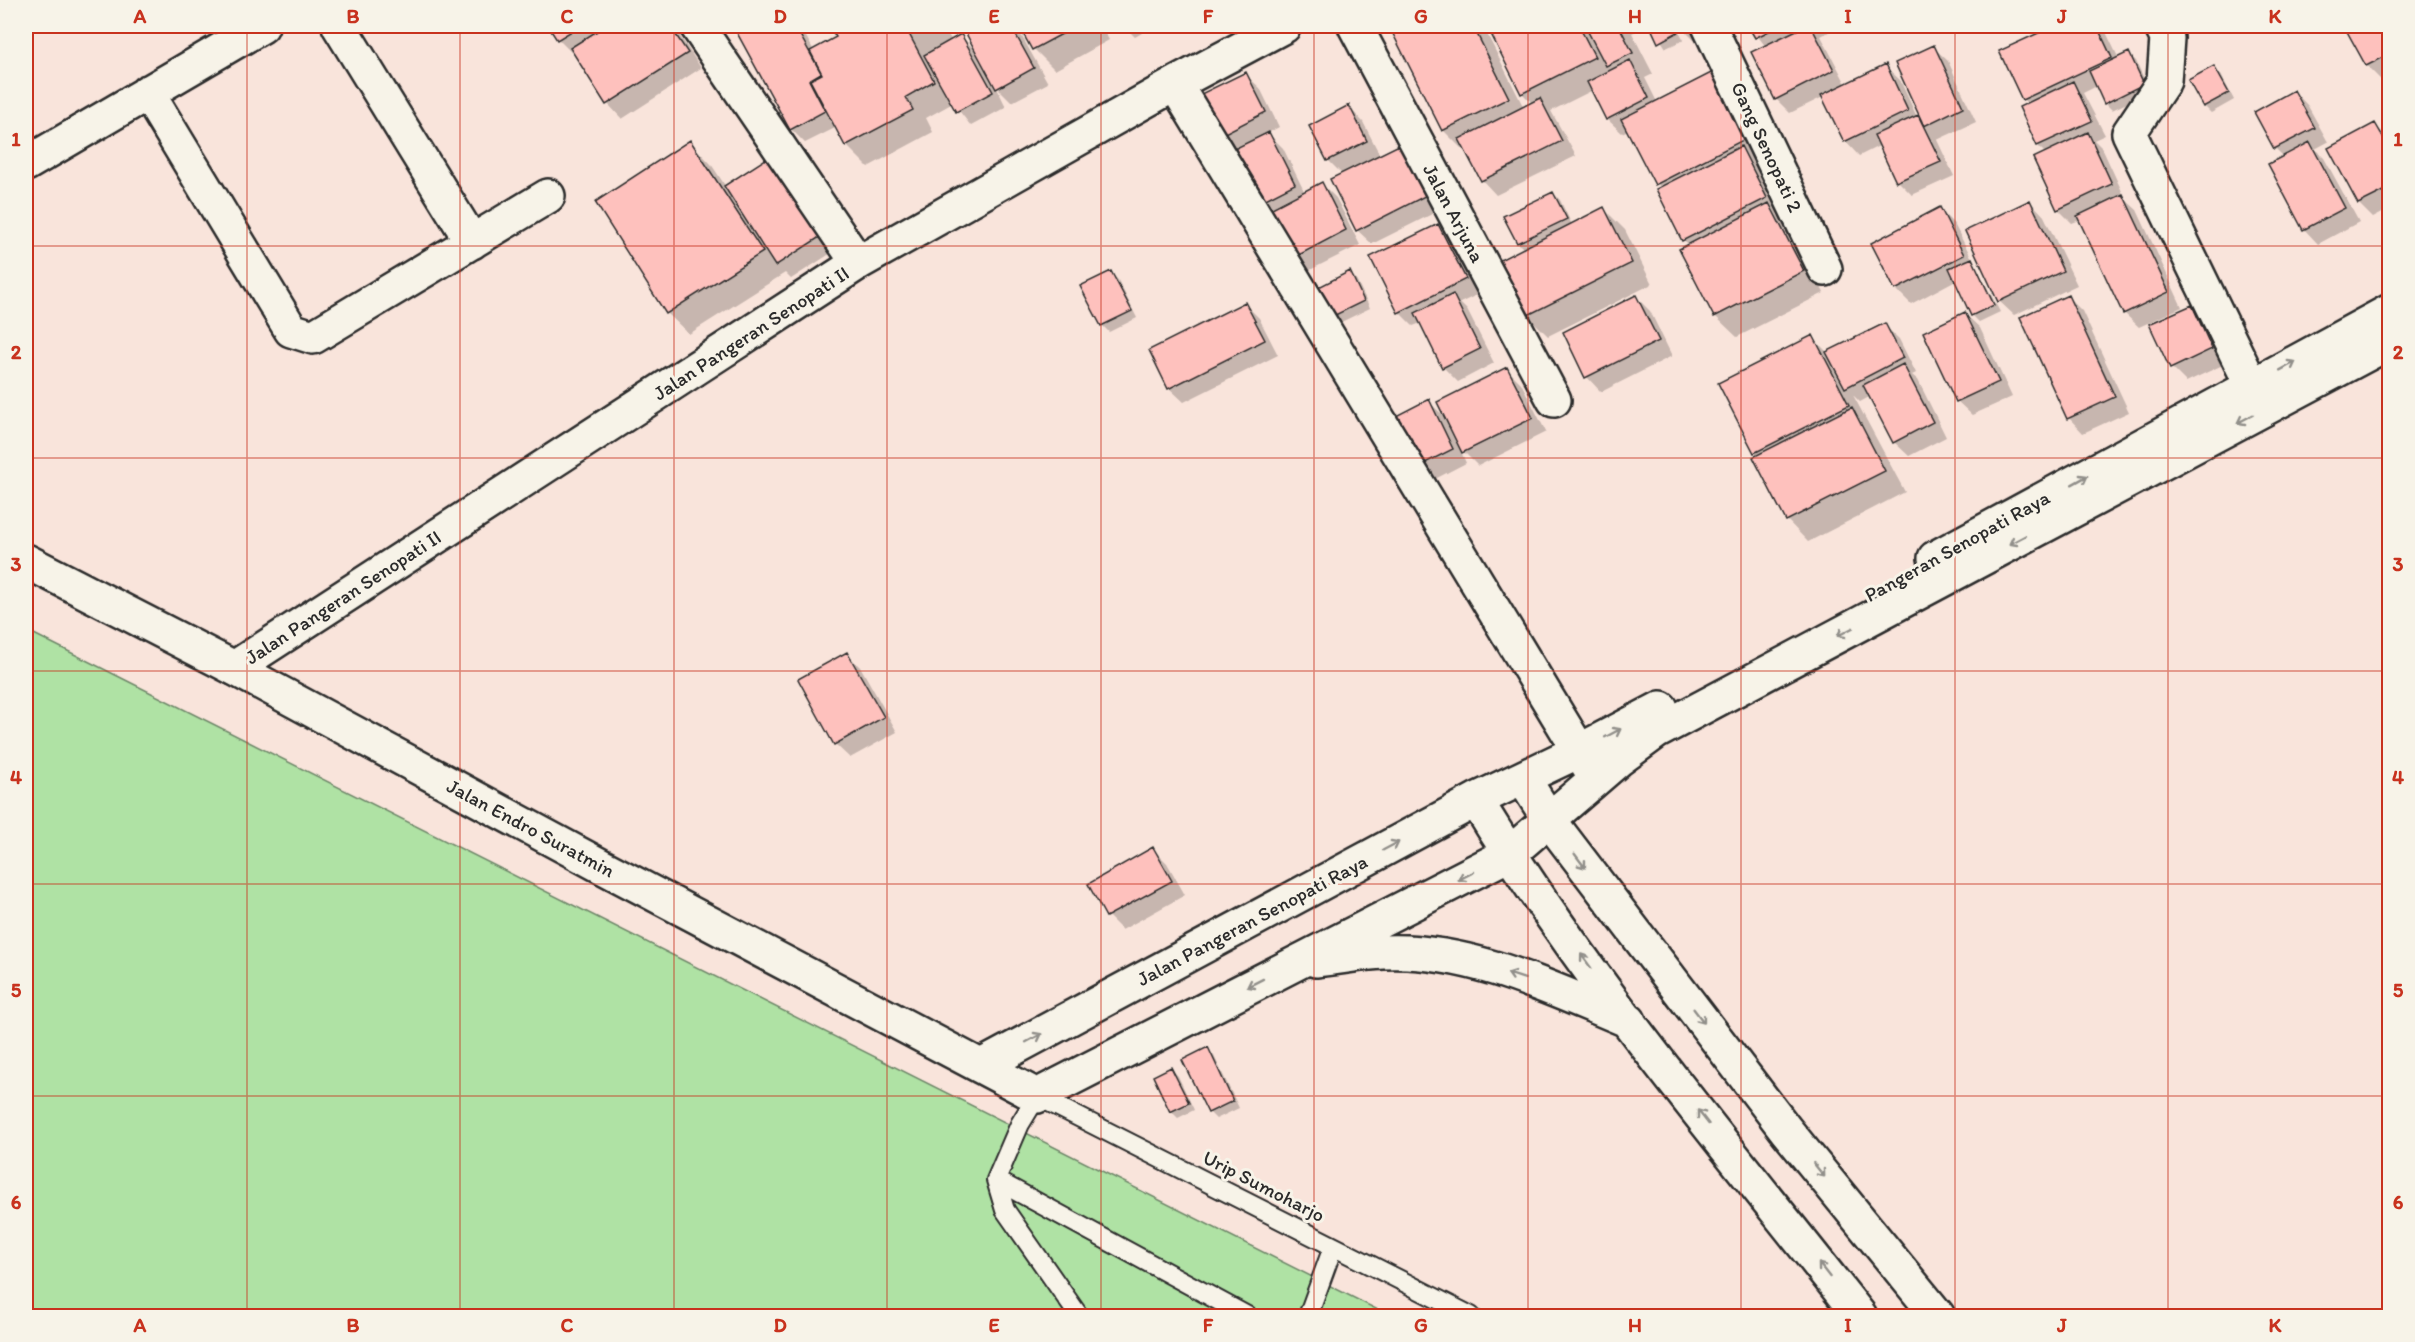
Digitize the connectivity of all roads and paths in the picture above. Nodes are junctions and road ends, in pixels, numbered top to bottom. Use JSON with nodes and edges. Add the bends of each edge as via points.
{"nodes":[{"id":1,"x":262,"y":26,"type":"edge"},
{"id":2,"x":339,"y":26,"type":"edge"},
{"id":3,"x":697,"y":26,"type":"edge"},
{"id":4,"x":1284,"y":26,"type":"edge"},
{"id":5,"x":1355,"y":26,"type":"edge"},
{"id":6,"x":1709,"y":26,"type":"edge"},
{"id":7,"x":2161,"y":26,"type":"edge"},
{"id":8,"x":1175,"y":84,"type":"junction"},
{"id":9,"x":147,"y":92,"type":"junction"},
{"id":10,"x":26,"y":164,"type":"edge"},
{"id":11,"x":548,"y":196,"type":"dead end"},
{"id":12,"x":472,"y":242,"type":"junction"},
{"id":13,"x":858,"y":263,"type":"junction"},
{"id":14,"x":1826,"y":269,"type":"dead end"},
{"id":15,"x":2390,"y":311,"type":"edge"},
{"id":16,"x":2390,"y":342,"type":"edge"},
{"id":17,"x":2252,"y":386,"type":"junction"},
{"id":18,"x":1554,"y":399,"type":"dead end"},
{"id":19,"x":26,"y":561,"type":"edge"},
{"id":20,"x":234,"y":668,"type":"junction"},
{"id":21,"x":1588,"y":765,"type":"junction"},
{"id":22,"x":1524,"y":778,"type":"junction"},
{"id":23,"x":1476,"y":800,"type":"junction"},
{"id":24,"x":1550,"y":821,"type":"junction"},
{"id":25,"x":1509,"y":854,"type":"junction"},
{"id":26,"x":1293,"y":963,"type":"junction"},
{"id":27,"x":1629,"y":1021,"type":"junction"},
{"id":28,"x":982,"y":1065,"type":"junction"},
{"id":29,"x":1037,"y":1096,"type":"junction"},
{"id":30,"x":996,"y":1180,"type":"junction"},
{"id":31,"x":1333,"y":1246,"type":"junction"},
{"id":32,"x":1218,"y":1310,"type":"edge"},
{"id":33,"x":1079,"y":1317,"type":"edge"},
{"id":34,"x":1247,"y":1317,"type":"edge"},
{"id":35,"x":1308,"y":1317,"type":"edge"},
{"id":36,"x":1471,"y":1317,"type":"edge"},
{"id":37,"x":1860,"y":1317,"type":"edge"},
{"id":38,"x":1938,"y":1317,"type":"edge"}],
"edges":[{"from":1,"to":9,"type":"street"},
{"from":2,"to":12,"type":"street"},
{"from":3,"to":13,"type":"street"},
{"from":4,"to":8,"type":"street","name":"Jalan Pangeran Senopati II"},
{"from":5,"to":18,"type":"street","name":"Jalan Arjuna"},
{"from":6,"to":14,"type":"street","name":"Gang Senopati 2"},
{"from":7,"to":17,"type":"street","via":[[2167,38],[2163,81],[2129,133]]},
{"from":8,"to":13,"type":"street","name":"Jalan Pangeran Senopati II"},
{"from":8,"to":21,"type":"street"},
{"from":9,"to":10,"type":"street"},
{"from":9,"to":12,"type":"street","via":[[291,330],[313,337]]},
{"from":11,"to":12,"type":"street"},
{"from":13,"to":20,"type":"street","name":"Jalan Pangeran Senopati II"},
{"from":17,"to":15,"type":"street","name":"Pangeran Senopati Raya","one_way":true},
{"from":16,"to":21,"type":"street","name":"Pangeran Senopati Raya","one_way":true},
{"from":21,"to":17,"type":"street","name":"Pangeran Senopati Raya","one_way":true},
{"from":19,"to":20,"type":"street","name":"Jalan Endro Suratmin"},
{"from":20,"to":28,"type":"street","name":"Jalan Endro Suratmin"},
{"from":21,"to":22,"type":"street","name":"Pangeran Senopati Raya"},
{"from":21,"to":24,"type":"street","name":"Pangeran Senopati Raya"},
{"from":22,"to":23,"type":"street","name":"Jalan Pangeran Senopati Raya"},
{"from":22,"to":24,"type":"street"},
{"from":23,"to":25,"type":"street"},
{"from":28,"to":23,"type":"street","name":"Jalan Pangeran Senopati Raya","one_way":true},
{"from":24,"to":25,"type":"street"},
{"from":24,"to":38,"type":"street","one_way":true,"via":[[1786,1130]]},
{"from":25,"to":26,"type":"street","one_way":true},
{"from":27,"to":25,"type":"street","one_way":true},
{"from":27,"to":26,"type":"street","one_way":true,"via":[[1518,976],[1436,955],[1384,952]]},
{"from":26,"to":29,"type":"street","one_way":true},
{"from":37,"to":27,"type":"street","one_way":true},
{"from":28,"to":29,"type":"street","name":"Jalan Endro Suratmin"},
{"from":29,"to":30,"type":"lane"},
{"from":29,"to":31,"type":"lane","name":"Urip Sumoharjo"},
{"from":30,"to":32,"type":"lane"},
{"from":30,"to":33,"type":"lane","via":[[1005,1210]]},
{"from":31,"to":35,"type":"lane"},
{"from":31,"to":36,"type":"lane","name":"Urip Sumoharjo"},
{"from":32,"to":34,"type":"lane"}]}
